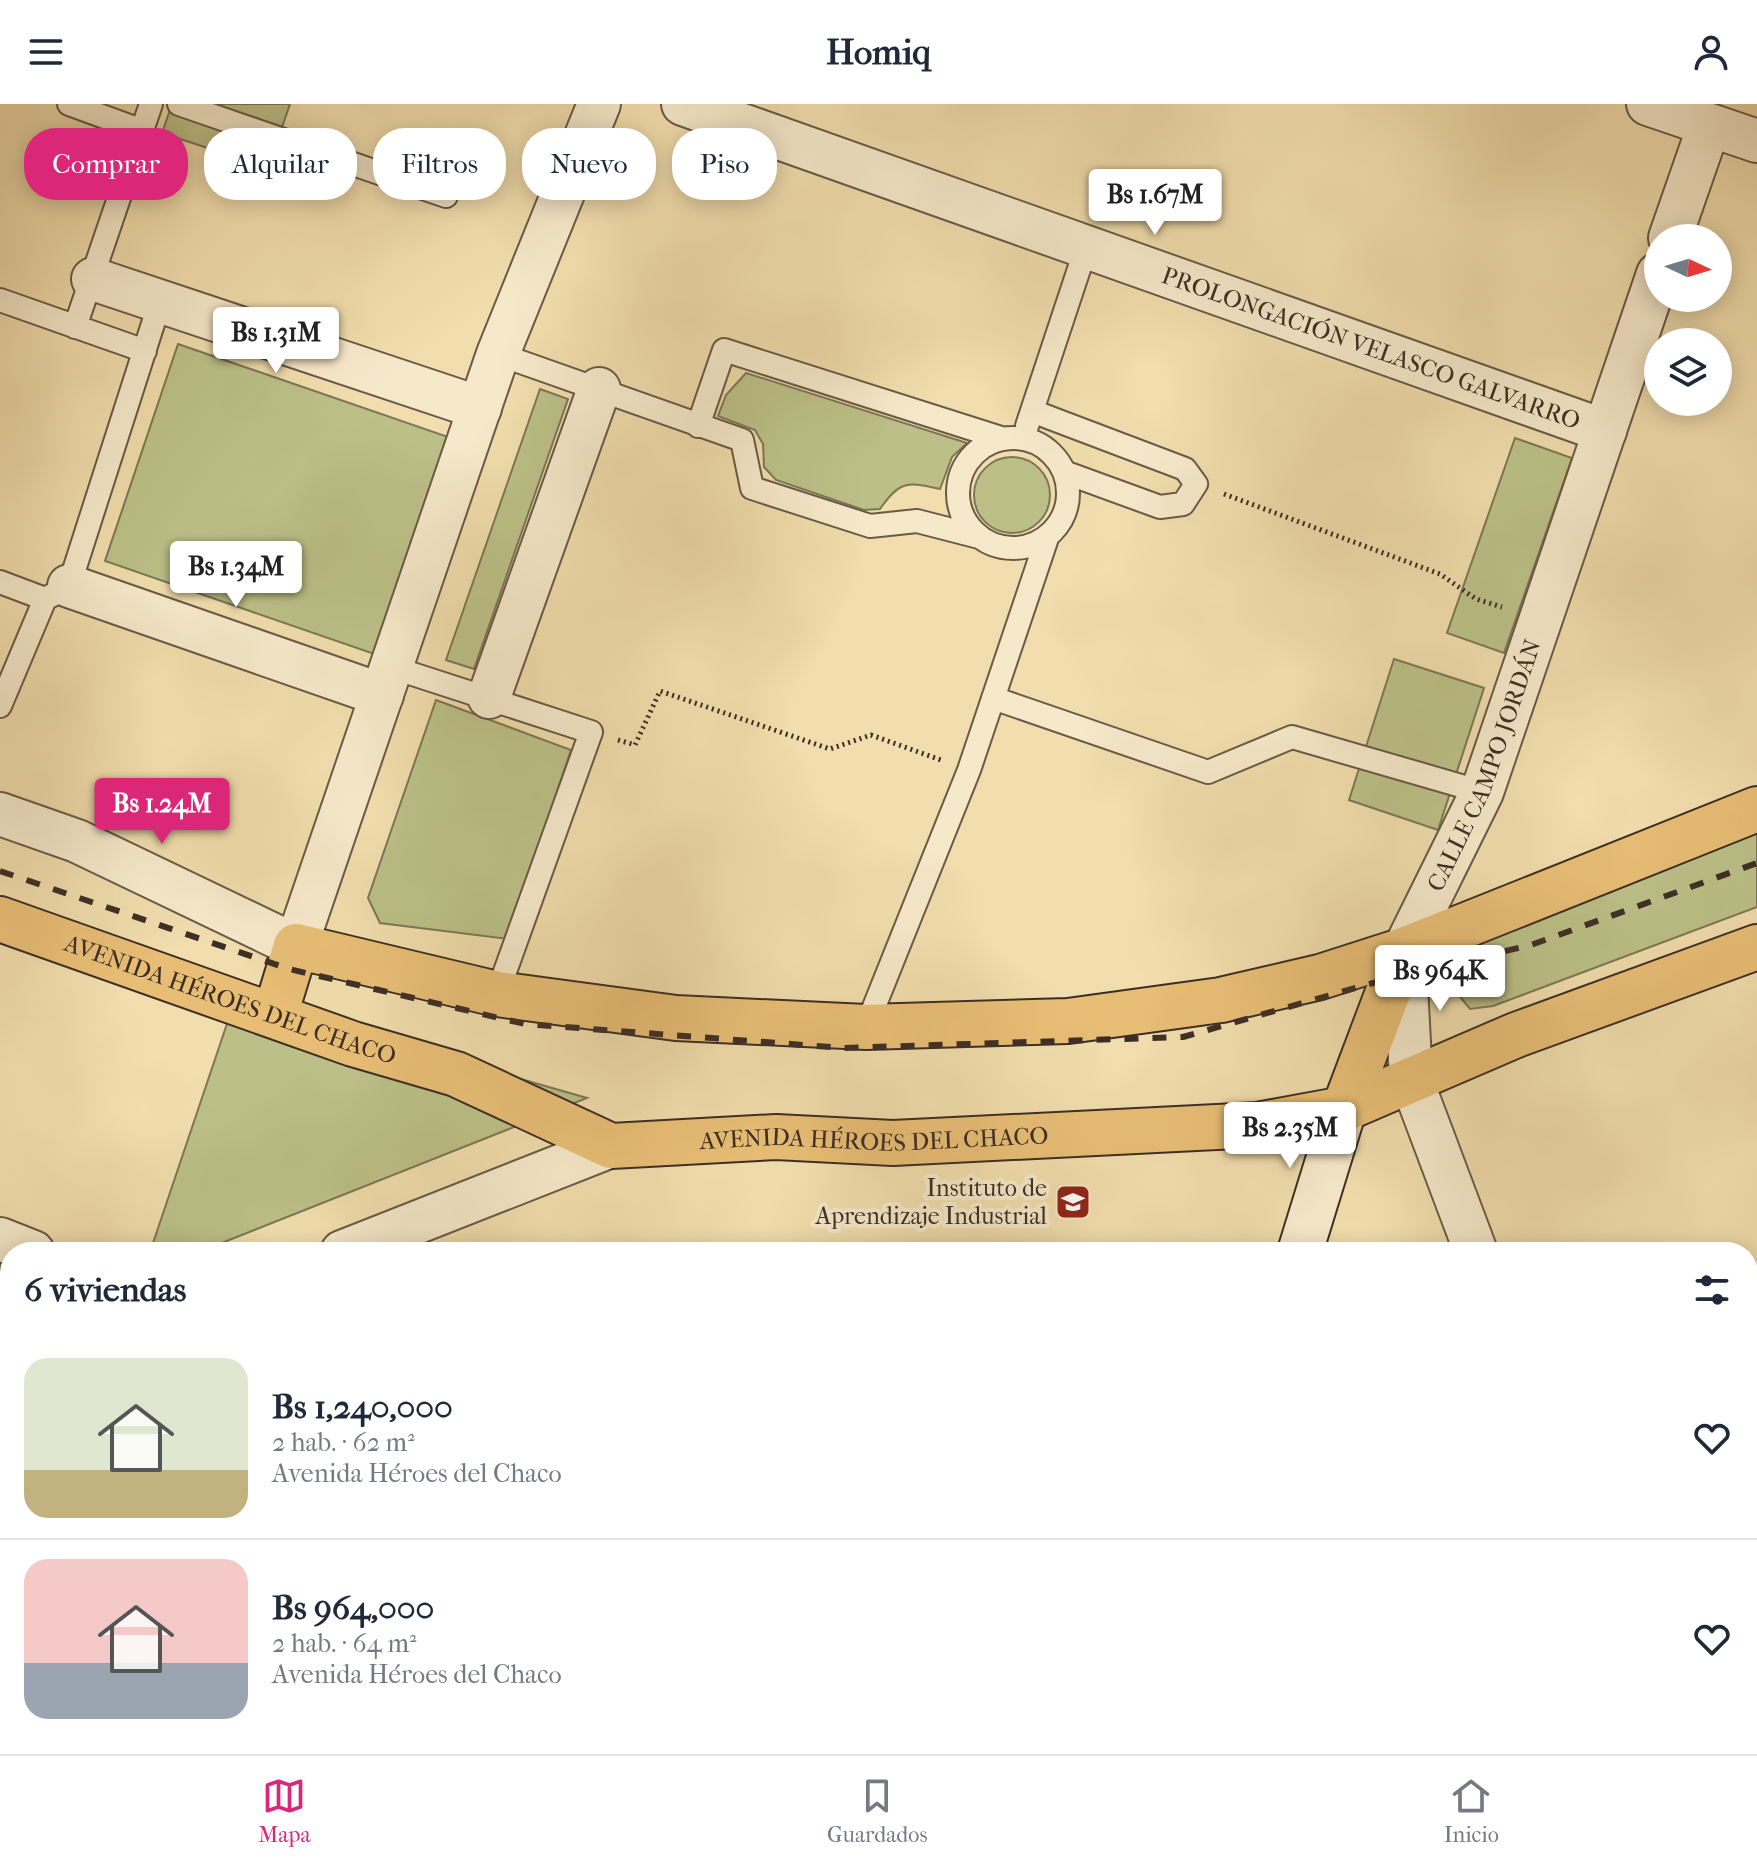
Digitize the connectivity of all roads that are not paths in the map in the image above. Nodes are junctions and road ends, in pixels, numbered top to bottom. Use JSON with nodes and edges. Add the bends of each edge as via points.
{"nodes":[{"id":1,"x":69,"y":104,"type":"edge"},
{"id":2,"x":151,"y":104,"type":"edge"},
{"id":3,"x":179,"y":104,"type":"edge"},
{"id":4,"x":599,"y":104,"type":"edge"},
{"id":5,"x":683,"y":104,"type":"edge"},
{"id":6,"x":1648,"y":104,"type":"edge"},
{"id":7,"x":1709,"y":126,"type":"junction"},
{"id":8,"x":135,"y":128,"type":"edge"},
{"id":9,"x":141,"y":128,"type":"edge"},
{"id":10,"x":1757,"y":141,"type":"edge"},
{"id":11,"x":373,"y":171,"type":"edge"},
{"id":12,"x":118,"y":200,"type":"edge"},
{"id":13,"x":1675,"y":224,"type":"edge"},
{"id":14,"x":1086,"y":248,"type":"junction"},
{"id":15,"x":93,"y":279,"type":"junction"},
{"id":16,"x":0,"y":300,"type":"edge"},
{"id":17,"x":160,"y":302,"type":"junction"},
{"id":18,"x":1645,"y":312,"type":"edge"},
{"id":19,"x":75,"y":327,"type":"junction"},
{"id":20,"x":145,"y":351,"type":"junction"},
{"id":21,"x":498,"y":354,"type":"junction"},
{"id":22,"x":599,"y":389,"type":"junction"},
{"id":23,"x":480,"y":408,"type":"junction"},
{"id":24,"x":1032,"y":411,"type":"junction"},
{"id":25,"x":698,"y":426,"type":"junction"},
{"id":26,"x":1605,"y":431,"type":"junction"},
{"id":27,"x":1013,"y":439,"type":"junction"},
{"id":28,"x":1064,"y":472,"type":"junction"},
{"id":29,"x":979,"y":537,"type":"junction"},
{"id":30,"x":1047,"y":538,"type":"junction"},
{"id":31,"x":0,"y":582,"type":"edge"},
{"id":32,"x":57,"y":593,"type":"junction"},
{"id":33,"x":386,"y":681,"type":"junction"},
{"id":34,"x":489,"y":697,"type":"junction"},
{"id":35,"x":993,"y":698,"type":"junction"},
{"id":36,"x":0,"y":706,"type":"edge"},
{"id":37,"x":1482,"y":792,"type":"junction"},
{"id":38,"x":1757,"y":809,"type":"edge"},
{"id":39,"x":0,"y":814,"type":"edge"},
{"id":40,"x":0,"y":919,"type":"edge"},
{"id":41,"x":296,"y":946,"type":"junction"},
{"id":42,"x":1757,"y":947,"type":"edge"},
{"id":43,"x":1404,"y":950,"type":"junction"},
{"id":44,"x":497,"y":994,"type":"junction"},
{"id":45,"x":275,"y":1015,"type":"junction"},
{"id":46,"x":866,"y":1027,"type":"junction"},
{"id":47,"x":1411,"y":1079,"type":"junction"},
{"id":48,"x":1344,"y":1109,"type":"junction"},
{"id":49,"x":611,"y":1146,"type":"junction"},
{"id":50,"x":367,"y":1242,"type":"edge"},
{"id":51,"x":1303,"y":1242,"type":"edge"},
{"id":52,"x":1472,"y":1242,"type":"edge"}],
"edges":[{"from":1,"to":8,"type":"lane"},
{"from":2,"to":9,"type":"lane"},
{"from":3,"to":11,"type":"lane"},
{"from":4,"to":21,"type":"street"},
{"from":5,"to":14,"type":"street","name":"PROLONGACIÓN VELASCO GALVARRO"},
{"from":6,"to":7,"type":"street"},
{"from":7,"to":10,"type":"street"},
{"from":7,"to":13,"type":"street"},
{"from":12,"to":15,"type":"lane"},
{"from":14,"to":24,"type":"lane"},
{"from":14,"to":26,"type":"street","name":"PROLONGACIÓN VELASCO GALVARRO"},
{"from":15,"to":17,"type":"street"},
{"from":15,"to":19,"type":"lane"},
{"from":16,"to":19,"type":"lane"},
{"from":17,"to":20,"type":"lane"},
{"from":17,"to":23,"type":"street"},
{"from":18,"to":26,"type":"street","name":"CALLE CAMPO JORDÁN"},
{"from":19,"to":20,"type":"lane"},
{"from":20,"to":32,"type":"lane"},
{"from":21,"to":22,"type":"lane"},
{"from":21,"to":23,"type":"street"},
{"from":22,"to":25,"type":"lane"},
{"from":22,"to":34,"type":"street"},
{"from":23,"to":33,"type":"street"},
{"from":24,"to":27,"type":"lane"},
{"from":24,"to":28,"type":"lane","via":[[1185,469],[1196,484],[1183,504],[1160,507]]},
{"from":25,"to":27,"type":"lane","via":[[724,350]]},
{"from":25,"to":29,"type":"lane","via":[[742,440],[752,488],[870,526],[917,521]]},
{"from":26,"to":37,"type":"street","name":"CALLE CAMPO JORDÁN"},
{"from":27,"to":28,"type":"lane","via":[[1054,456]]},
{"from":27,"to":29,"type":"lane","via":[[987,444],[960,480],[960,507]]},
{"from":28,"to":30,"type":"lane","via":[[1067,508]]},
{"from":29,"to":30,"type":"lane","via":[[1013,549]]},
{"from":30,"to":35,"type":"lane"},
{"from":31,"to":32,"type":"lane"},
{"from":32,"to":33,"type":"street"},
{"from":32,"to":36,"type":"lane"},
{"from":33,"to":34,"type":"lane"},
{"from":33,"to":41,"type":"street"},
{"from":34,"to":44,"type":"lane","via":[[591,732]]},
{"from":35,"to":37,"type":"lane","via":[[1208,772],[1292,737]]},
{"from":35,"to":46,"type":"lane"},
{"from":37,"to":43,"type":"street","name":"CALLE CAMPO JORDÁN"},
{"from":38,"to":43,"type":"main road"},
{"from":39,"to":41,"type":"street","via":[[77,841]]},
{"from":40,"to":45,"type":"main road","name":"AVENIDA HÉROES DEL CHACO"},
{"from":41,"to":44,"type":"main road"},
{"from":41,"to":45,"type":"main road"},
{"from":42,"to":47,"type":"main road","name":"AVENIDA HÉROES DEL CHACO"},
{"from":43,"to":46,"type":"main road","via":[[1320,977],[1205,1002],[1068,1021]]},
{"from":43,"to":47,"type":"street"},
{"from":43,"to":48,"type":"main road","name":"CALLE CAMPO JORDÁN"},
{"from":44,"to":46,"type":"main road","via":[[676,1018]]},
{"from":45,"to":49,"type":"main road","name":"AVENIDA HÉROES DEL CHACO","via":[[456,1074]]},
{"from":47,"to":48,"type":"main road","name":"AVENIDA HÉROES DEL CHACO"},
{"from":47,"to":52,"type":"street"},
{"from":48,"to":49,"type":"main road","name":"AVENIDA HÉROES DEL CHACO","via":[[1257,1125],[1163,1131],[893,1143],[776,1137]]},
{"from":48,"to":51,"type":"main road","name":"CALLE CAMPO JORDÁN"},
{"from":49,"to":50,"type":"street"}]}
